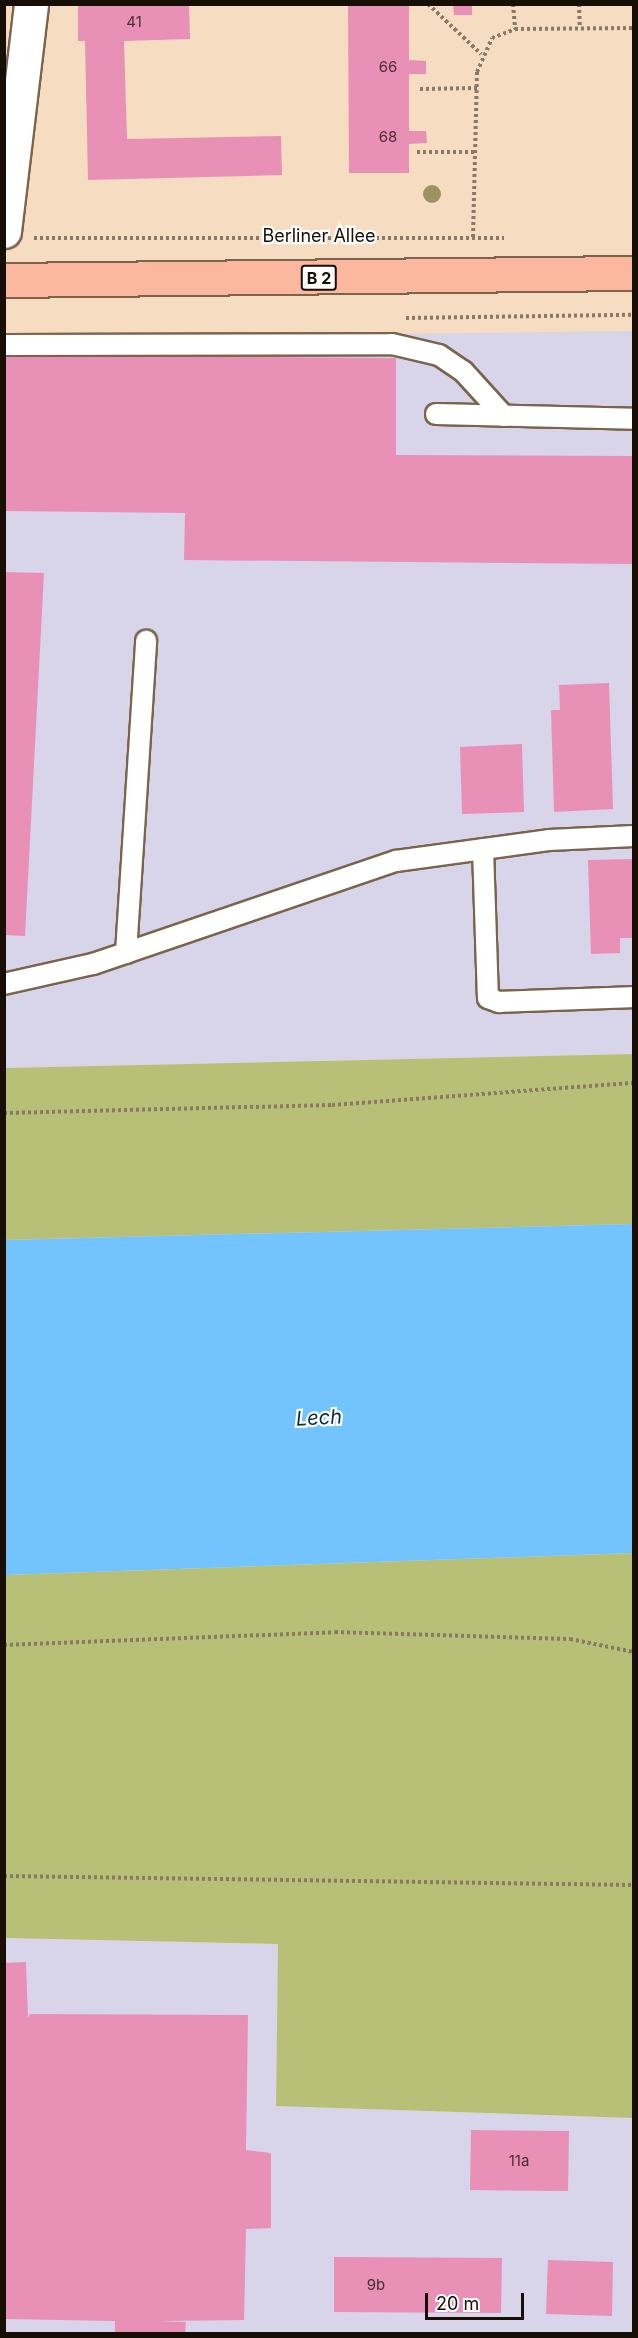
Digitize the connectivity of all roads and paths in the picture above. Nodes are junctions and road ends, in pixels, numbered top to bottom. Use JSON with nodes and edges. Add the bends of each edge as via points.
{"nodes":[{"id":1,"x":31,"y":4,"type":"edge"},
{"id":2,"x":428,"y":4,"type":"edge"},
{"id":3,"x":513,"y":4,"type":"edge"},
{"id":4,"x":579,"y":4,"type":"edge"},
{"id":5,"x":579,"y":28,"type":"junction"},
{"id":6,"x":633,"y":28,"type":"edge"},
{"id":7,"x":515,"y":29,"type":"junction"},
{"id":8,"x":481,"y":54,"type":"junction"},
{"id":9,"x":477,"y":88,"type":"junction"},
{"id":10,"x":420,"y":89,"type":"dead end"},
{"id":11,"x":417,"y":152,"type":"dead end"},
{"id":12,"x":475,"y":152,"type":"junction"},
{"id":13,"x":15,"y":234,"type":"edge"},
{"id":14,"x":473,"y":237,"type":"junction"},
{"id":15,"x":508,"y":238,"type":"dead end"},
{"id":16,"x":633,"y":273,"type":"edge"},
{"id":17,"x":4,"y":280,"type":"edge"},
{"id":18,"x":4,"y":345,"type":"edge"},
{"id":19,"x":436,"y":414,"type":"dead end"},
{"id":20,"x":504,"y":416,"type":"junction"},
{"id":21,"x":633,"y":420,"type":"edge"},
{"id":22,"x":146,"y":640,"type":"dead end"},
{"id":23,"x":633,"y":836,"type":"edge"},
{"id":24,"x":483,"y":849,"type":"junction"},
{"id":25,"x":126,"y":953,"type":"junction"},
{"id":26,"x":4,"y":984,"type":"edge"},
{"id":27,"x":633,"y":997,"type":"edge"},
{"id":28,"x":633,"y":1083,"type":"edge"},
{"id":29,"x":4,"y":1113,"type":"edge"},
{"id":30,"x":4,"y":1645,"type":"edge"},
{"id":31,"x":633,"y":1652,"type":"edge"},
{"id":32,"x":4,"y":1876,"type":"edge"},
{"id":33,"x":633,"y":1885,"type":"edge"}],
"edges":[{"from":1,"to":13,"type":"street"},
{"from":2,"to":8,"type":"path"},
{"from":3,"to":7,"type":"path"},
{"from":4,"to":5,"type":"path"},
{"from":5,"to":6,"type":"path"},
{"from":5,"to":7,"type":"path"},
{"from":7,"to":8,"type":"path","via":[[492,38]]},
{"from":8,"to":9,"type":"path"},
{"from":9,"to":10,"type":"path"},
{"from":9,"to":12,"type":"path"},
{"from":11,"to":12,"type":"path"},
{"from":12,"to":14,"type":"path"},
{"from":13,"to":14,"type":"path","name":"Berliner Allee"},
{"from":14,"to":15,"type":"path","name":"Berliner Allee"},
{"from":16,"to":17,"type":"main road","number":"B 2"},
{"from":18,"to":20,"type":"lane","via":[[392,344],[440,355],[463,371]]},
{"from":19,"to":20,"type":"lane"},
{"from":20,"to":21,"type":"lane"},
{"from":22,"to":25,"type":"lane"},
{"from":23,"to":24,"type":"lane"},
{"from":24,"to":25,"type":"lane","via":[[396,861]]},
{"from":24,"to":27,"type":"lane","via":[[488,998],[499,1002]]},
{"from":25,"to":26,"type":"lane"},
{"from":28,"to":29,"type":"path","via":[[332,1105]]},
{"from":30,"to":31,"type":"path","via":[[335,1632],[570,1639]]},
{"from":32,"to":33,"type":"path"}]}
